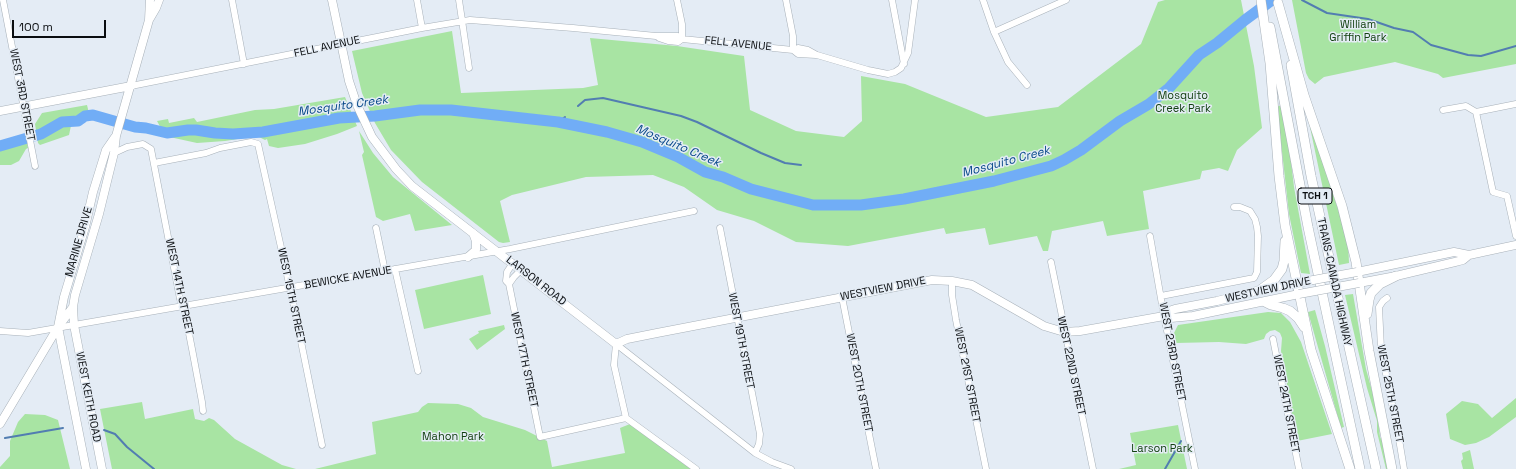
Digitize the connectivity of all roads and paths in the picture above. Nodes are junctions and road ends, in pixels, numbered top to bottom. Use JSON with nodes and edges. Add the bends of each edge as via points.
{"nodes":[{"id":1,"x":3,"y":0,"type":"edge"},
{"id":2,"x":150,"y":0,"type":"edge"},
{"id":3,"x":158,"y":0,"type":"edge"},
{"id":4,"x":232,"y":0,"type":"edge"},
{"id":5,"x":332,"y":0,"type":"edge"},
{"id":6,"x":417,"y":0,"type":"edge"},
{"id":7,"x":459,"y":0,"type":"edge"},
{"id":8,"x":676,"y":0,"type":"edge"},
{"id":9,"x":786,"y":0,"type":"edge"},
{"id":10,"x":892,"y":0,"type":"edge"},
{"id":11,"x":915,"y":0,"type":"edge"},
{"id":12,"x":983,"y":0,"type":"edge"},
{"id":13,"x":1066,"y":0,"type":"edge"},
{"id":14,"x":1261,"y":0,"type":"edge"},
{"id":15,"x":1265,"y":0,"type":"edge"},
{"id":16,"x":1277,"y":1,"type":"edge"},
{"id":17,"x":149,"y":20,"type":"junction"},
{"id":18,"x":462,"y":21,"type":"junction"},
{"id":19,"x":422,"y":28,"type":"junction"},
{"id":20,"x":994,"y":32,"type":"junction"},
{"id":21,"x":682,"y":39,"type":"junction"},
{"id":22,"x":341,"y":44,"type":"junction"},
{"id":23,"x":793,"y":50,"type":"junction"},
{"id":24,"x":244,"y":64,"type":"junction"},
{"id":25,"x":904,"y":64,"type":"junction"},
{"id":26,"x":469,"y":68,"type":"dead end"},
{"id":27,"x":1295,"y":72,"type":"junction"},
{"id":28,"x":1028,"y":85,"type":"dead end"},
{"id":29,"x":131,"y":86,"type":"junction"},
{"id":30,"x":1516,"y":104,"type":"edge"},
{"id":31,"x":24,"y":107,"type":"junction"},
{"id":32,"x":1443,"y":110,"type":"dead end"},
{"id":33,"x":0,"y":111,"type":"edge"},
{"id":34,"x":1476,"y":112,"type":"junction"},
{"id":35,"x":116,"y":136,"type":"junction"},
{"id":36,"x":114,"y":153,"type":"junction"},
{"id":37,"x":154,"y":163,"type":"junction"},
{"id":38,"x":35,"y":166,"type":"dead end"},
{"id":39,"x":1234,"y":207,"type":"dead end"},
{"id":40,"x":694,"y":211,"type":"dead end"},
{"id":41,"x":1285,"y":225,"type":"junction"},
{"id":42,"x":376,"y":228,"type":"dead end"},
{"id":43,"x":720,"y":228,"type":"dead end"},
{"id":44,"x":473,"y":233,"type":"junction"},
{"id":45,"x":1150,"y":236,"type":"dead end"},
{"id":46,"x":1516,"y":236,"type":"edge"},
{"id":47,"x":1516,"y":245,"type":"edge"},
{"id":48,"x":498,"y":251,"type":"junction"},
{"id":49,"x":1469,"y":255,"type":"junction"},
{"id":50,"x":468,"y":257,"type":"junction"},
{"id":51,"x":1051,"y":262,"type":"dead end"},
{"id":52,"x":513,"y":263,"type":"junction"},
{"id":53,"x":396,"y":269,"type":"junction"},
{"id":54,"x":522,"y":270,"type":"junction"},
{"id":55,"x":385,"y":271,"type":"junction"},
{"id":56,"x":1357,"y":272,"type":"junction"},
{"id":57,"x":1396,"y":276,"type":"junction"},
{"id":58,"x":952,"y":281,"type":"junction"},
{"id":59,"x":1297,"y":283,"type":"junction"},
{"id":60,"x":1359,"y":283,"type":"junction"},
{"id":61,"x":509,"y":284,"type":"junction"},
{"id":62,"x":289,"y":288,"type":"junction"},
{"id":63,"x":1260,"y":290,"type":"junction"},
{"id":64,"x":1299,"y":294,"type":"junction"},
{"id":65,"x":1161,"y":296,"type":"junction"},
{"id":66,"x":842,"y":297,"type":"junction"},
{"id":67,"x":1387,"y":298,"type":"dead end"},
{"id":68,"x":1265,"y":302,"type":"junction"},
{"id":69,"x":182,"y":306,"type":"junction"},
{"id":70,"x":73,"y":307,"type":"junction"},
{"id":71,"x":1164,"y":316,"type":"junction"},
{"id":72,"x":736,"y":318,"type":"junction"},
{"id":73,"x":1365,"y":323,"type":"junction"},
{"id":74,"x":74,"y":325,"type":"junction"},
{"id":75,"x":58,"y":328,"type":"junction"},
{"id":76,"x":0,"y":331,"type":"edge"},
{"id":77,"x":1064,"y":332,"type":"junction"},
{"id":78,"x":1308,"y":336,"type":"junction"},
{"id":79,"x":1273,"y":339,"type":"dead end"},
{"id":80,"x":616,"y":344,"type":"junction"},
{"id":81,"x":418,"y":371,"type":"dead end"},
{"id":82,"x":203,"y":411,"type":"dead end"},
{"id":83,"x":626,"y":418,"type":"junction"},
{"id":84,"x":0,"y":424,"type":"edge"},
{"id":85,"x":322,"y":445,"type":"dead end"},
{"id":86,"x":755,"y":453,"type":"junction"},
{"id":87,"x":86,"y":469,"type":"edge"},
{"id":88,"x":102,"y":469,"type":"edge"},
{"id":89,"x":696,"y":469,"type":"edge"},
{"id":90,"x":791,"y":469,"type":"edge"},
{"id":91,"x":876,"y":469,"type":"edge"},
{"id":92,"x":986,"y":469,"type":"edge"},
{"id":93,"x":1093,"y":469,"type":"edge"},
{"id":94,"x":1195,"y":469,"type":"edge"},
{"id":95,"x":1299,"y":469,"type":"edge"},
{"id":96,"x":1350,"y":469,"type":"edge"},
{"id":97,"x":1360,"y":469,"type":"edge"},
{"id":98,"x":1376,"y":469,"type":"edge"},
{"id":99,"x":1392,"y":469,"type":"edge"},
{"id":100,"x":1404,"y":469,"type":"edge"}],
"edges":[{"from":1,"to":31,"type":"street","name":"WEST 3RD STREET"},
{"from":2,"to":17,"type":"main road","name":"MARINE DRIVE"},
{"from":3,"to":17,"type":"main road","name":"MARINE DRIVE"},
{"from":4,"to":24,"type":"street"},
{"from":5,"to":22,"type":"main road","name":"LARSON ROAD"},
{"from":6,"to":19,"type":"street"},
{"from":7,"to":18,"type":"street"},
{"from":8,"to":21,"type":"street","via":[[682,24]]},
{"from":9,"to":23,"type":"street"},
{"from":10,"to":25,"type":"street"},
{"from":11,"to":25,"type":"street","via":[[908,53]]},
{"from":12,"to":20,"type":"street"},
{"from":13,"to":20,"type":"street"},
{"from":14,"to":41,"type":"highway"},
{"from":15,"to":97,"type":"highway","name":"TRANS-CANADA HIGHWAY","number":"TCH 1","via":[[1308,227]]},
{"from":16,"to":27,"type":"highway"},
{"from":17,"to":29,"type":"main road","name":"MARINE DRIVE"},
{"from":18,"to":19,"type":"street","name":"FELL AVENUE"},
{"from":18,"to":21,"type":"street","name":"FELL AVENUE","via":[[678,36]]},
{"from":18,"to":26,"type":"street"},
{"from":19,"to":22,"type":"street","name":"FELL AVENUE"},
{"from":20,"to":28,"type":"street","via":[[1008,62]]},
{"from":21,"to":23,"type":"street","name":"FELL AVENUE"},
{"from":22,"to":24,"type":"street","name":"FELL AVENUE"},
{"from":22,"to":44,"type":"main road","name":"LARSON ROAD","via":[[356,106],[381,150],[412,186]]},
{"from":23,"to":25,"type":"street","name":"FELL AVENUE","via":[[808,50],[817,55],[883,74],[895,72]]},
{"from":24,"to":29,"type":"street","name":"FELL AVENUE"},
{"from":27,"to":56,"type":"highway","via":[[1342,206]]},
{"from":27,"to":98,"type":"highway","name":"TRANS-CANADA HIGHWAY","number":"TCH 1","via":[[1311,176]]},
{"from":29,"to":31,"type":"main road","name":"FELL AVENUE"},
{"from":29,"to":35,"type":"main road","name":"MARINE DRIVE"},
{"from":30,"to":34,"type":"street"},
{"from":31,"to":33,"type":"main road","name":"FELL AVENUE"},
{"from":31,"to":38,"type":"street","name":"WEST 3RD STREET"},
{"from":32,"to":34,"type":"street","via":[[1466,106]]},
{"from":34,"to":46,"type":"street","via":[[1493,192],[1507,196]]},
{"from":35,"to":36,"type":"main road","name":"MARINE DRIVE"},
{"from":35,"to":75,"type":"main road","name":"MARINE DRIVE","via":[[106,150],[93,192]]},
{"from":36,"to":37,"type":"street","name":"WEST 14TH STREET","via":[[143,144],[150,149]]},
{"from":36,"to":70,"type":"main road","name":"MARINE DRIVE"},
{"from":37,"to":62,"type":"street","name":"WEST 15TH STREET","via":[[256,142],[259,146]]},
{"from":37,"to":69,"type":"street","name":"WEST 14TH STREET"},
{"from":39,"to":65,"type":"street","via":[[1250,211],[1255,218],[1258,236],[1257,272],[1254,278]]},
{"from":40,"to":48,"type":"street","name":"BEWICKE AVENUE"},
{"from":41,"to":59,"type":"highway"},
{"from":41,"to":63,"type":"highway","via":[[1282,269],[1274,280]]},
{"from":42,"to":55,"type":"street"},
{"from":43,"to":72,"type":"street","name":"WEST 19TH STREET"},
{"from":44,"to":48,"type":"main road","name":"LARSON ROAD"},
{"from":44,"to":50,"type":"main road","via":[[476,250]]},
{"from":45,"to":65,"type":"street","name":"WEST 23RD STREET"},
{"from":47,"to":49,"type":"main road","name":"WESTVIEW DRIVE"},
{"from":48,"to":50,"type":"street","name":"BEWICKE AVENUE"},
{"from":48,"to":52,"type":"main road","name":"LARSON ROAD"},
{"from":49,"to":56,"type":"main road","name":"WESTVIEW DRIVE","via":[[1454,252]]},
{"from":49,"to":57,"type":"main road","name":"WESTVIEW DRIVE","via":[[1463,260]]},
{"from":50,"to":53,"type":"street","name":"BEWICKE AVENUE"},
{"from":51,"to":77,"type":"street","name":"WEST 22ND STREET"},
{"from":52,"to":54,"type":"main road","name":"LARSON ROAD"},
{"from":52,"to":61,"type":"street","name":"WEST 17TH STREET","via":[[507,272],[506,281]]},
{"from":53,"to":55,"type":"street","name":"BEWICKE AVENUE"},
{"from":53,"to":81,"type":"street"},
{"from":54,"to":61,"type":"street"},
{"from":54,"to":80,"type":"main road","name":"LARSON ROAD"},
{"from":55,"to":62,"type":"street","name":"BEWICKE AVENUE"},
{"from":56,"to":59,"type":"main road","name":"WESTVIEW DRIVE","bridge":true},
{"from":56,"to":60,"type":"highway"},
{"from":57,"to":60,"type":"main road","name":"WESTVIEW DRIVE"},
{"from":57,"to":73,"type":"highway","via":[[1380,284],[1371,293]]},
{"from":58,"to":66,"type":"main road","name":"WESTVIEW DRIVE","via":[[921,281]]},
{"from":58,"to":77,"type":"main road","name":"WESTVIEW DRIVE","via":[[972,286],[1044,326]]},
{"from":58,"to":92,"type":"street","name":"WEST 21ST STREET","via":[[956,320]]},
{"from":59,"to":63,"type":"main road","name":"WESTVIEW DRIVE"},
{"from":59,"to":64,"type":"highway"},
{"from":60,"to":64,"type":"main road","name":"WESTVIEW DRIVE","bridge":true},
{"from":60,"to":73,"type":"highway"},
{"from":61,"to":83,"type":"street","name":"WEST 17TH STREET","via":[[540,437]]},
{"from":62,"to":69,"type":"street","name":"BEWICKE AVENUE"},
{"from":62,"to":85,"type":"street","name":"WEST 15TH STREET"},
{"from":63,"to":71,"type":"main road","name":"WESTVIEW DRIVE","via":[[1175,309]]},
{"from":64,"to":68,"type":"main road","name":"WESTVIEW DRIVE"},
{"from":64,"to":78,"type":"highway"},
{"from":65,"to":71,"type":"street","name":"WEST 23RD STREET"},
{"from":66,"to":72,"type":"main road","name":"WESTVIEW DRIVE"},
{"from":66,"to":91,"type":"street","name":"WEST 20TH STREET"},
{"from":67,"to":100,"type":"street","name":"WEST 25TH STREET","via":[[1380,304],[1378,314],[1381,348]]},
{"from":68,"to":71,"type":"main road","name":"WESTVIEW DRIVE","via":[[1193,316]]},
{"from":68,"to":78,"type":"highway","via":[[1290,311],[1301,322]]},
{"from":69,"to":74,"type":"street","name":"BEWICKE AVENUE"},
{"from":69,"to":82,"type":"street","name":"WEST 14TH STREET"},
{"from":70,"to":74,"type":"main road","name":"MARINE DRIVE"},
{"from":70,"to":75,"type":"main road","name":"MARINE DRIVE"},
{"from":71,"to":77,"type":"main road","name":"WESTVIEW DRIVE"},
{"from":71,"to":94,"type":"street","name":"WEST 23RD STREET"},
{"from":72,"to":80,"type":"main road","name":"WESTVIEW DRIVE","via":[[627,339]]},
{"from":72,"to":86,"type":"street","name":"WEST 19TH STREET","via":[[760,434]]},
{"from":73,"to":99,"type":"highway"},
{"from":74,"to":75,"type":"street","name":"BEWICKE AVENUE"},
{"from":74,"to":88,"type":"main road","name":"WEST KEITH ROAD"},
{"from":75,"to":76,"type":"street","name":"BEWICKE AVENUE","via":[[28,333]]},
{"from":75,"to":84,"type":"main road"},
{"from":75,"to":87,"type":"main road","name":"WEST KEITH ROAD"},
{"from":77,"to":93,"type":"street","name":"WEST 22ND STREET"},
{"from":78,"to":96,"type":"highway"},
{"from":79,"to":95,"type":"street","name":"WEST 24TH STREET"},
{"from":80,"to":83,"type":"street","via":[[614,365]]},
{"from":80,"to":86,"type":"street","name":"LARSON ROAD"},
{"from":83,"to":89,"type":"street"},
{"from":86,"to":90,"type":"street","name":"LARSON ROAD"}]}
